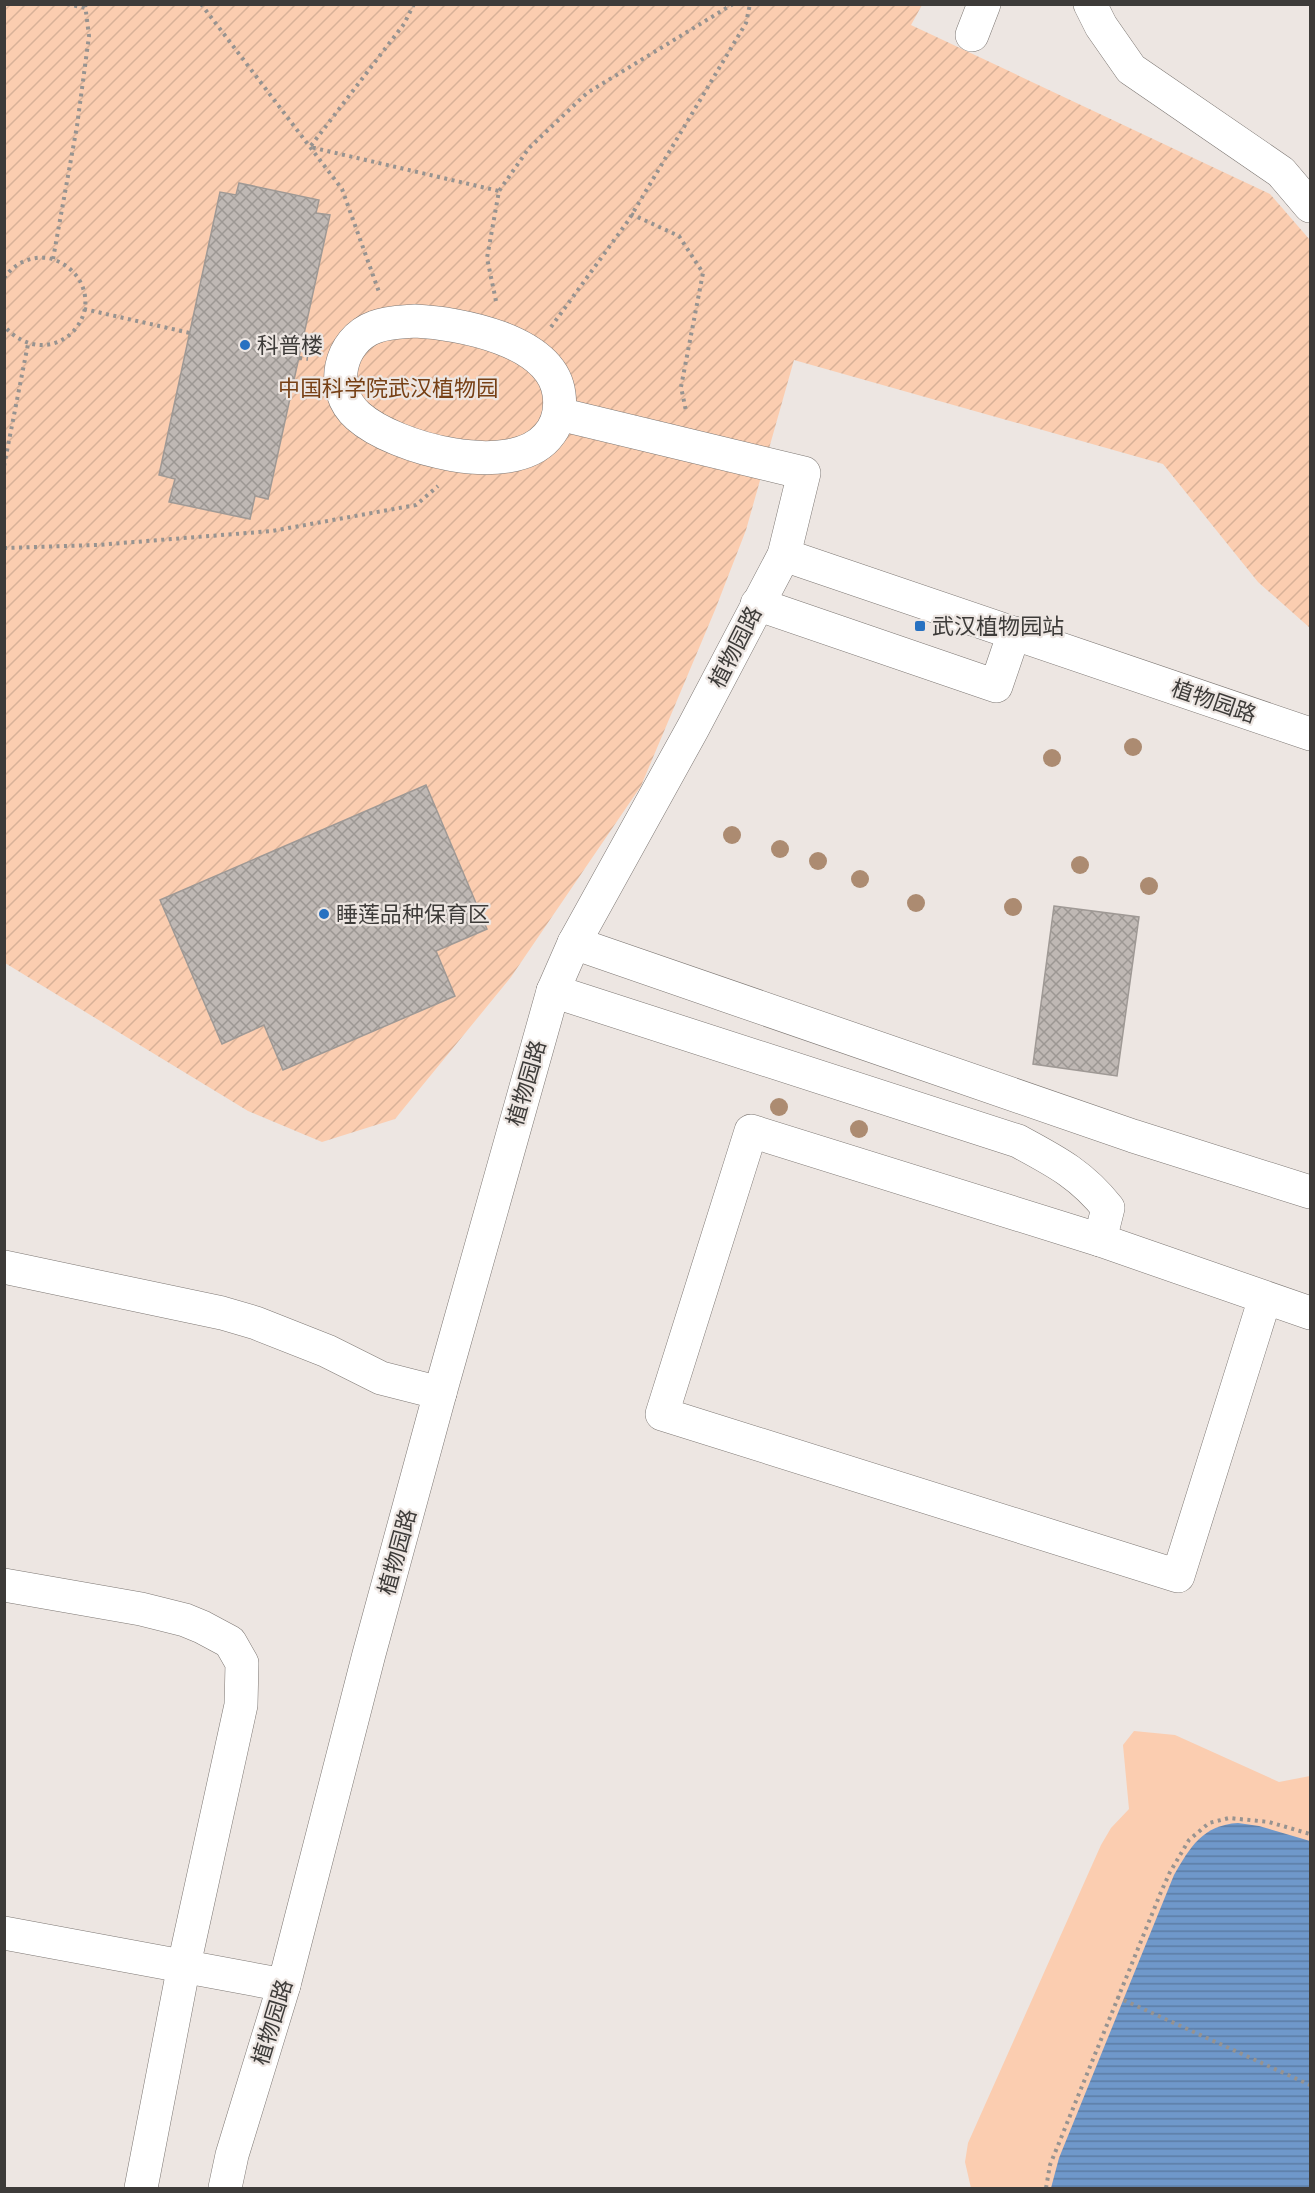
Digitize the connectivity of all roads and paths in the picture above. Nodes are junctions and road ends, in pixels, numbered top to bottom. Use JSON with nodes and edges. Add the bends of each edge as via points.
{"nodes":[{"id":1,"x":67,"y":4,"type":"edge"},
{"id":2,"x":201,"y":4,"type":"edge"},
{"id":3,"x":414,"y":4,"type":"edge"},
{"id":4,"x":733,"y":4,"type":"edge"},
{"id":5,"x":750,"y":4,"type":"edge"},
{"id":6,"x":984,"y":4,"type":"edge"},
{"id":7,"x":1090,"y":4,"type":"edge"},
{"id":8,"x":85,"y":6,"type":"edge"},
{"id":9,"x":972,"y":35,"type":"dead end"},
{"id":10,"x":310,"y":147,"type":"junction"},
{"id":11,"x":499,"y":191,"type":"junction"},
{"id":12,"x":1311,"y":206,"type":"edge"},
{"id":13,"x":631,"y":214,"type":"junction"},
{"id":14,"x":53,"y":259,"type":"junction"},
{"id":15,"x":4,"y":278,"type":"edge"},
{"id":16,"x":496,"y":304,"type":"dead end"},
{"id":17,"x":84,"y":309,"type":"junction"},
{"id":18,"x":390,"y":323,"type":"junction"},
{"id":19,"x":4,"y":326,"type":"edge"},
{"id":20,"x":547,"y":332,"type":"dead end"},
{"id":21,"x":190,"y":333,"type":"dead end"},
{"id":22,"x":28,"y":344,"type":"junction"},
{"id":23,"x":559,"y":414,"type":"junction"},
{"id":24,"x":695,"y":447,"type":"junction"},
{"id":25,"x":4,"y":466,"type":"edge"},
{"id":26,"x":442,"y":482,"type":"dead end"},
{"id":27,"x":4,"y":548,"type":"edge"},
{"id":28,"x":784,"y":555,"type":"junction"},
{"id":29,"x":757,"y":604,"type":"junction"},
{"id":30,"x":1014,"y":633,"type":"junction"},
{"id":31,"x":1311,"y":734,"type":"edge"},
{"id":32,"x":574,"y":943,"type":"junction"},
{"id":33,"x":553,"y":991,"type":"junction"},
{"id":34,"x":1311,"y":1192,"type":"edge"},
{"id":35,"x":1100,"y":1240,"type":"junction"},
{"id":36,"x":4,"y":1267,"type":"edge"},
{"id":37,"x":1265,"y":1298,"type":"junction"},
{"id":38,"x":1311,"y":1313,"type":"edge"},
{"id":39,"x":440,"y":1393,"type":"junction"},
{"id":40,"x":4,"y":1586,"type":"edge"},
{"id":41,"x":1311,"y":1834,"type":"edge"},
{"id":42,"x":4,"y":1933,"type":"edge"},
{"id":43,"x":184,"y":1965,"type":"junction"},
{"id":44,"x":284,"y":1985,"type":"junction"},
{"id":45,"x":1117,"y":1997,"type":"junction"},
{"id":46,"x":1311,"y":2085,"type":"edge"},
{"id":47,"x":141,"y":2188,"type":"edge"},
{"id":48,"x":225,"y":2188,"type":"edge"},
{"id":49,"x":1047,"y":2188,"type":"edge"}],
"edges":[{"from":1,"to":8,"type":"path"},
{"from":2,"to":10,"type":"path"},
{"from":3,"to":10,"type":"path","via":[[404,24]]},
{"from":4,"to":11,"type":"path","via":[[587,93],[529,148]]},
{"from":5,"to":13,"type":"path","via":[[746,23]]},
{"from":6,"to":9,"type":"street"},
{"from":7,"to":12,"type":"street","via":[[1131,69],[1281,172]]},
{"from":8,"to":14,"type":"path","via":[[89,36]]},
{"from":10,"to":11,"type":"path"},
{"from":10,"to":18,"type":"path","via":[[342,189]]},
{"from":11,"to":16,"type":"path","via":[[487,258]]},
{"from":13,"to":20,"type":"path"},
{"from":13,"to":24,"type":"path","via":[[679,236],[703,273],[681,387]]},
{"from":14,"to":15,"type":"path","via":[[23,261]]},
{"from":14,"to":17,"type":"path","via":[[70,268],[79,279],[85,294]]},
{"from":17,"to":21,"type":"path"},
{"from":17,"to":22,"type":"path","via":[[69,336],[56,344]]},
{"from":18,"to":23,"type":"street","via":[[458,325],[515,345],[550,370],[558,386]]},
{"from":18,"to":23,"type":"street","via":[[364,332],[353,342],[341,367],[341,384],[346,401],[357,415],[392,436],[458,455],[519,454],[548,436]]},
{"from":19,"to":22,"type":"path"},
{"from":22,"to":25,"type":"path"},
{"from":23,"to":24,"type":"street"},
{"from":24,"to":28,"type":"street","via":[[804,473]]},
{"from":26,"to":27,"type":"path","via":[[416,505],[272,531]]},
{"from":28,"to":29,"type":"street","name":"植物园路"},
{"from":28,"to":30,"type":"street","name":"植物园路"},
{"from":29,"to":30,"type":"street","via":[[996,686]]},
{"from":29,"to":32,"type":"street","name":"植物园路"},
{"from":30,"to":31,"type":"street","name":"植物园路"},
{"from":32,"to":33,"type":"street","name":"植物园路"},
{"from":32,"to":34,"type":"street","via":[[1133,1136]]},
{"from":33,"to":35,"type":"street","via":[[1018,1141],[1070,1169],[1108,1208]]},
{"from":33,"to":39,"type":"street","name":"植物园路"},
{"from":35,"to":37,"type":"street"},
{"from":35,"to":37,"type":"street","via":[[751,1131],[662,1414],[1178,1576]]},
{"from":36,"to":39,"type":"street","via":[[222,1313],[327,1351],[381,1378]]},
{"from":37,"to":38,"type":"street"},
{"from":39,"to":44,"type":"street","name":"植物园路"},
{"from":40,"to":43,"type":"street","via":[[184,1620],[230,1642],[242,1663],[241,1705]]},
{"from":41,"to":45,"type":"path","via":[[1269,1822],[1229,1818],[1199,1830],[1170,1872]]},
{"from":42,"to":43,"type":"street"},
{"from":43,"to":44,"type":"street"},
{"from":43,"to":47,"type":"street"},
{"from":44,"to":48,"type":"street","name":"植物园路"},
{"from":45,"to":46,"type":"path"},
{"from":45,"to":49,"type":"path","via":[[1050,2165]]}]}
